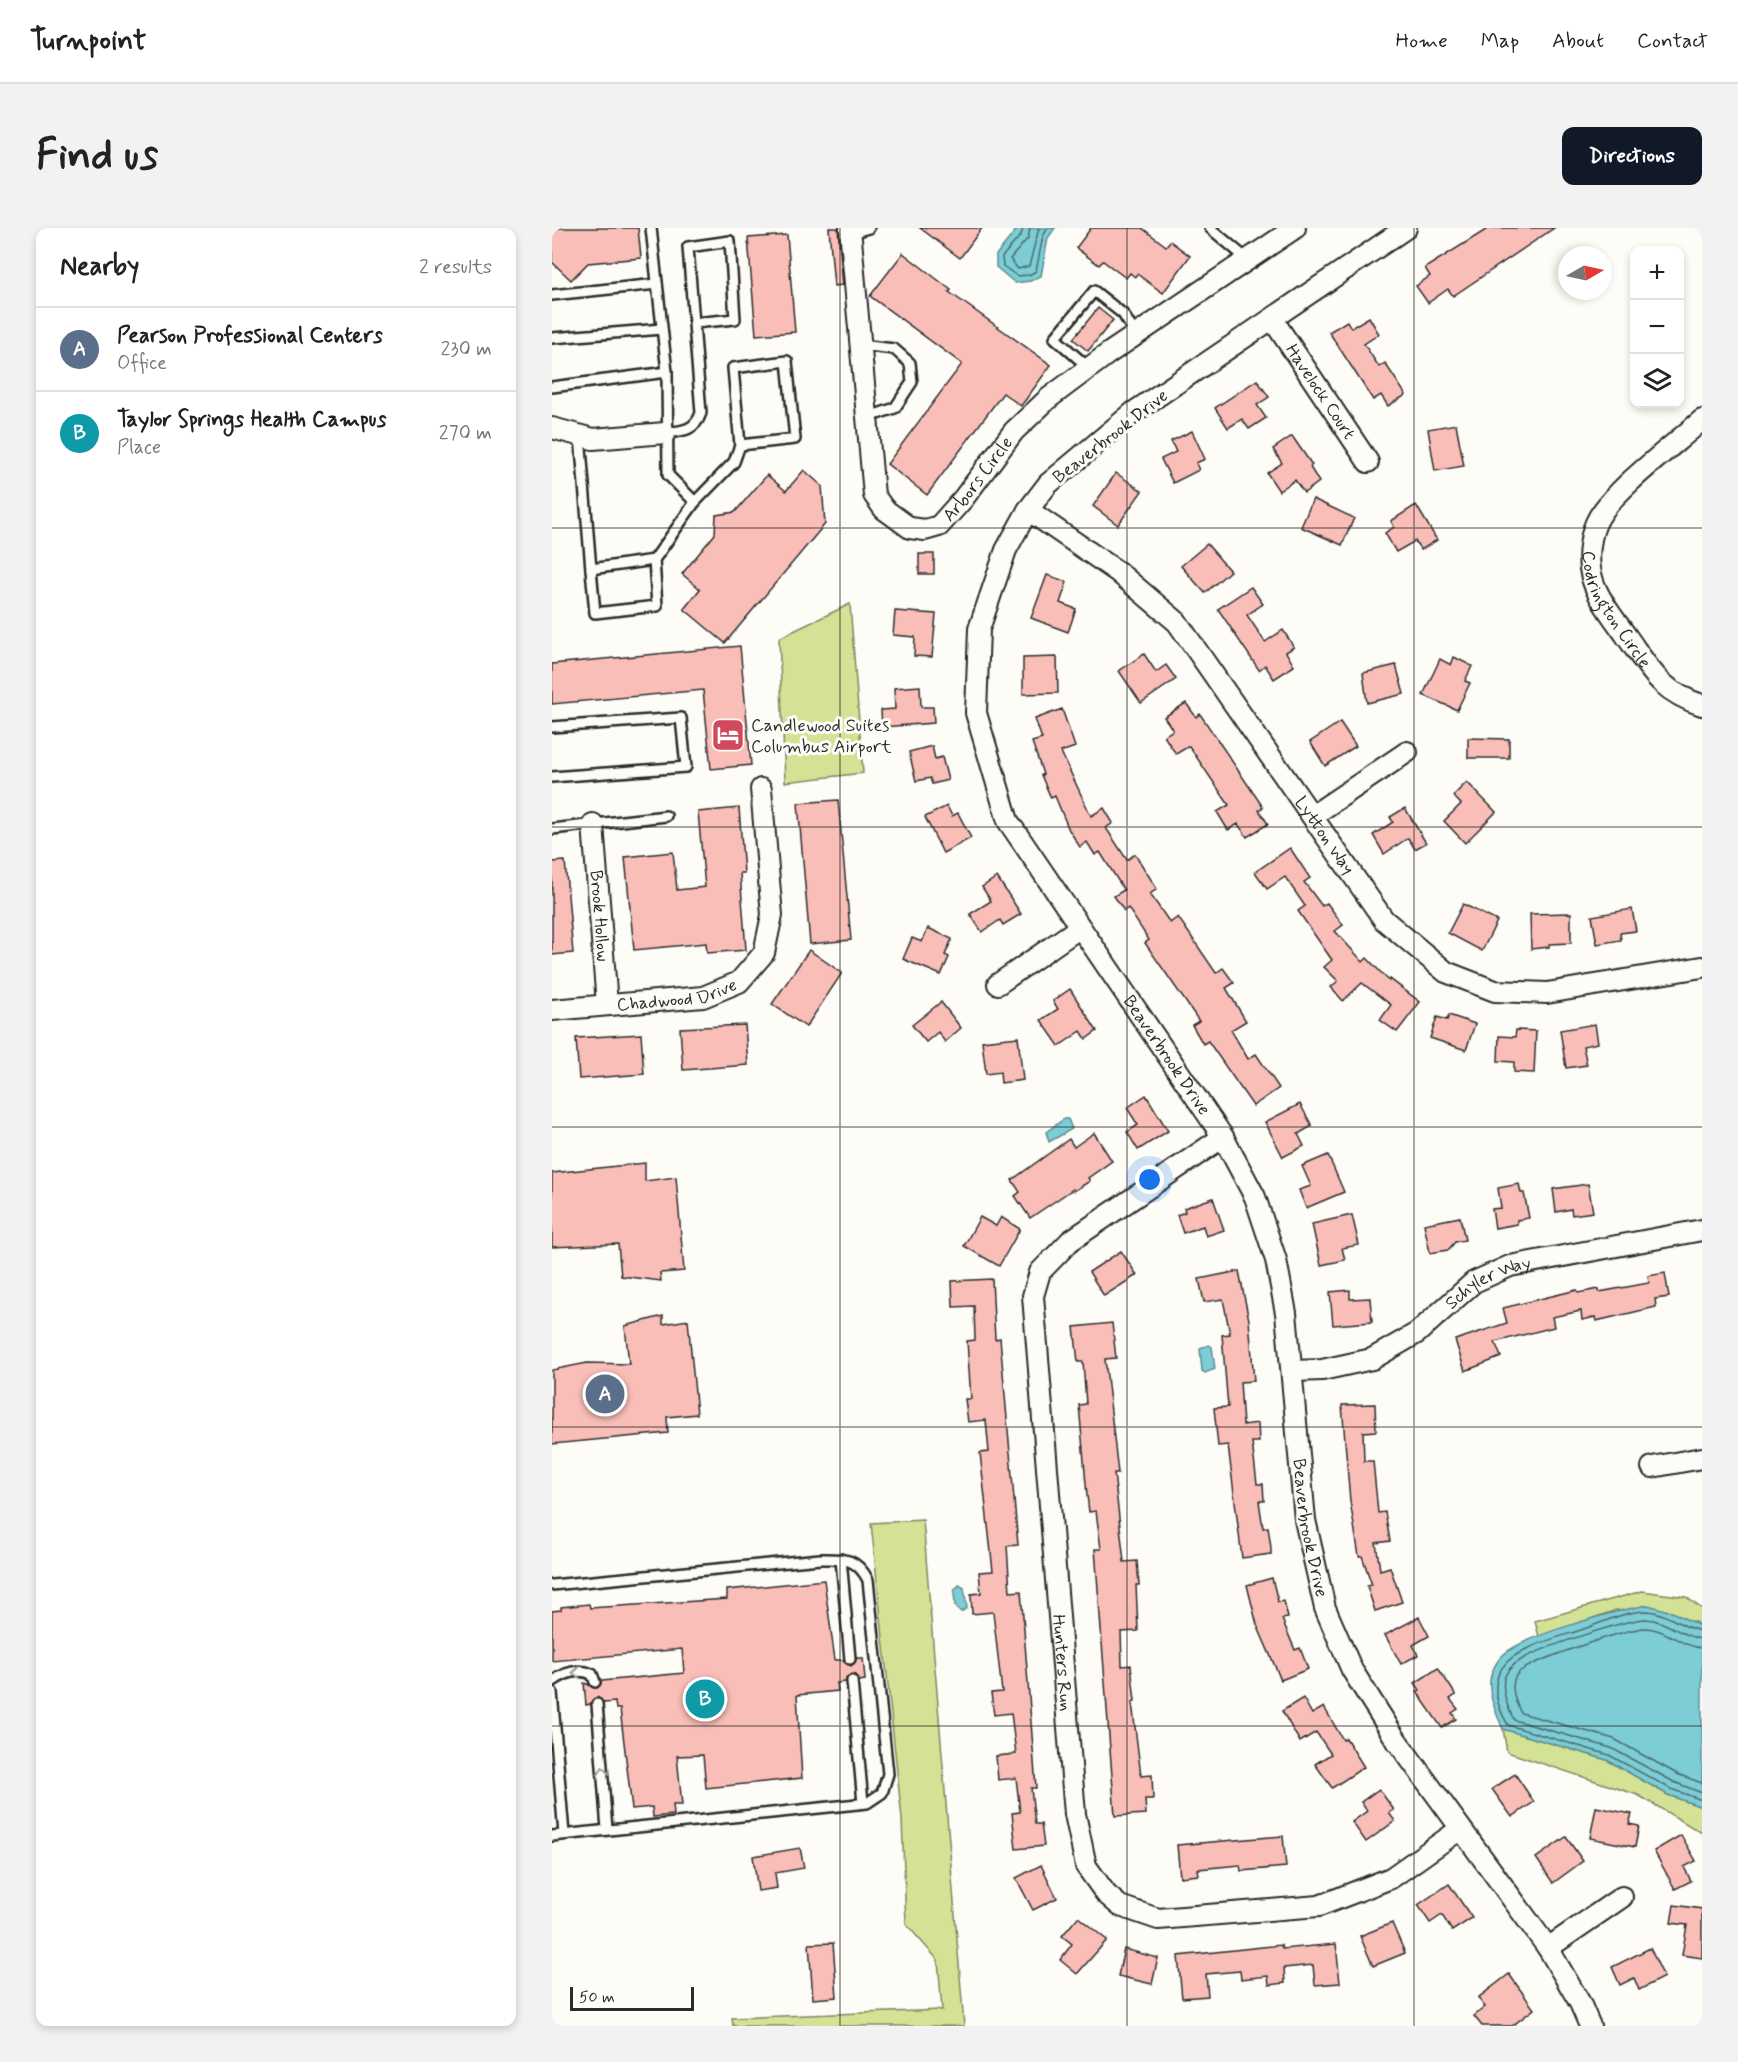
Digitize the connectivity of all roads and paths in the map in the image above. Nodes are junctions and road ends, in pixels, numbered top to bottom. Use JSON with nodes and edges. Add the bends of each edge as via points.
{"nodes":[{"id":1,"x":651,"y":228,"type":"edge"},
{"id":2,"x":1210,"y":228,"type":"edge"},
{"id":3,"x":1295,"y":228,"type":"edge"},
{"id":4,"x":1406,"y":228,"type":"edge"},
{"id":5,"x":856,"y":230,"type":"edge"},
{"id":6,"x":1248,"y":260,"type":"junction"},
{"id":7,"x":657,"y":284,"type":"junction"},
{"id":8,"x":552,"y":295,"type":"edge"},
{"id":9,"x":1273,"y":320,"type":"junction"},
{"id":10,"x":694,"y":323,"type":"junction"},
{"id":11,"x":662,"y":329,"type":"junction"},
{"id":12,"x":1136,"y":335,"type":"junction"},
{"id":13,"x":552,"y":338,"type":"edge"},
{"id":14,"x":860,"y":345,"type":"junction"},
{"id":15,"x":1089,"y":368,"type":"junction"},
{"id":16,"x":667,"y":372,"type":"junction"},
{"id":17,"x":552,"y":387,"type":"edge"},
{"id":18,"x":866,"y":418,"type":"junction"},
{"id":19,"x":1702,"y":420,"type":"edge"},
{"id":20,"x":552,"y":428,"type":"edge"},
{"id":21,"x":665,"y":433,"type":"junction"},
{"id":22,"x":580,"y":436,"type":"junction"},
{"id":23,"x":740,"y":445,"type":"junction"},
{"id":24,"x":1368,"y":462,"type":"dead end"},
{"id":25,"x":695,"y":502,"type":"junction"},
{"id":26,"x":1028,"y":510,"type":"junction"},
{"id":27,"x":654,"y":560,"type":"junction"},
{"id":28,"x":591,"y":569,"type":"junction"},
{"id":29,"x":1702,"y":705,"type":"edge"},
{"id":30,"x":552,"y":727,"type":"edge"},
{"id":31,"x":1407,"y":752,"type":"dead end"},
{"id":32,"x":552,"y":777,"type":"edge"},
{"id":33,"x":761,"y":789,"type":"dead end"},
{"id":34,"x":666,"y":816,"type":"dead end"},
{"id":35,"x":1312,"y":816,"type":"junction"},
{"id":36,"x":593,"y":824,"type":"junction"},
{"id":37,"x":552,"y":829,"type":"edge"},
{"id":38,"x":1079,"y":928,"type":"junction"},
{"id":39,"x":1702,"y":967,"type":"edge"},
{"id":40,"x":998,"y":984,"type":"dead end"},
{"id":41,"x":607,"y":1005,"type":"junction"},
{"id":42,"x":552,"y":1010,"type":"edge"},
{"id":43,"x":1223,"y":1137,"type":"junction"},
{"id":44,"x":1702,"y":1230,"type":"edge"},
{"id":45,"x":1293,"y":1371,"type":"junction"},
{"id":46,"x":1702,"y":1458,"type":"edge"},
{"id":47,"x":1652,"y":1467,"type":"dead end"},
{"id":48,"x":840,"y":1559,"type":"junction"},
{"id":49,"x":552,"y":1585,"type":"edge"},
{"id":50,"x":850,"y":1659,"type":"dead end"},
{"id":51,"x":852,"y":1681,"type":"dead end"},
{"id":52,"x":552,"y":1682,"type":"edge"},
{"id":53,"x":595,"y":1682,"type":"dead end"},
{"id":54,"x":552,"y":1692,"type":"edge"},
{"id":55,"x":597,"y":1704,"type":"dead end"},
{"id":56,"x":862,"y":1803,"type":"junction"},
{"id":57,"x":607,"y":1829,"type":"junction"},
{"id":58,"x":1459,"y":1830,"type":"junction"},
{"id":59,"x":564,"y":1834,"type":"junction"},
{"id":60,"x":552,"y":1836,"type":"edge"},
{"id":61,"x":1622,"y":1897,"type":"dead end"},
{"id":62,"x":1548,"y":1948,"type":"junction"},
{"id":63,"x":1590,"y":2026,"type":"edge"}],
"edges":[{"from":1,"to":7,"type":"lane"},
{"from":2,"to":6,"type":"lane"},
{"from":3,"to":6,"type":"street","name":"Arbors Circle"},
{"from":4,"to":9,"type":"street","name":"Beaverbrook Drive"},
{"from":5,"to":14,"type":"street","name":"Arbors Circle"},
{"from":6,"to":12,"type":"street","name":"Arbors Circle"},
{"from":7,"to":8,"type":"lane"},
{"from":7,"to":11,"type":"lane"},
{"from":9,"to":24,"type":"street","name":"Havelock Court"},
{"from":9,"to":26,"type":"street","name":"Beaverbrook Drive","via":[[1134,412],[1048,484]]},
{"from":10,"to":10,"type":"lane","via":[[688,247],[730,242],[735,319]]},
{"from":10,"to":21,"type":"lane","via":[[701,413],[697,424],[687,430]]},
{"from":11,"to":13,"type":"lane"},
{"from":11,"to":16,"type":"lane"},
{"from":12,"to":15,"type":"street","name":"Arbors Circle"},
{"from":12,"to":15,"type":"lane","via":[[1123,314],[1094,291],[1055,338]]},
{"from":14,"to":18,"type":"street","name":"Arbors Circle"},
{"from":14,"to":18,"type":"lane","via":[[894,349],[910,363],[912,382],[895,408]]},
{"from":15,"to":18,"type":"street","name":"Arbors Circle","via":[[1014,431],[963,500],[939,526],[925,530],[910,528],[884,509],[874,495]]},
{"from":16,"to":17,"type":"lane"},
{"from":16,"to":21,"type":"lane"},
{"from":19,"to":29,"type":"street","name":"Codrington Circle","via":[[1615,497],[1599,517],[1590,542],[1590,574],[1622,629],[1655,677],[1678,698]]},
{"from":20,"to":22,"type":"street"},
{"from":21,"to":22,"type":"street","via":[[593,439]]},
{"from":21,"to":25,"type":"lane","via":[[668,475]]},
{"from":22,"to":28,"type":"lane"},
{"from":23,"to":23,"type":"lane","via":[[795,439],[788,361],[734,368]]},
{"from":23,"to":25,"type":"lane","via":[[734,462]]},
{"from":25,"to":27,"type":"lane"},
{"from":26,"to":35,"type":"street","name":"Lytton Way","via":[[1118,572],[1177,622]]},
{"from":26,"to":38,"type":"street","name":"Beaverbrook Drive","via":[[1005,550],[979,629],[976,712],[1008,821]]},
{"from":27,"to":28,"type":"lane"},
{"from":27,"to":28,"type":"lane","via":[[657,606],[595,613]]},
{"from":30,"to":32,"type":"lane","via":[[681,718],[686,767]]},
{"from":31,"to":35,"type":"street"},
{"from":33,"to":41,"type":"street","name":"Chadwood Drive","via":[[772,915],[764,953],[739,982],[703,997]]},
{"from":34,"to":36,"type":"lane"},
{"from":35,"to":39,"type":"street","name":"Lytton Way","via":[[1384,920],[1446,972],[1495,990],[1547,993]]},
{"from":36,"to":37,"type":"lane"},
{"from":36,"to":41,"type":"street","name":"Brook Hollow"},
{"from":38,"to":40,"type":"street"},
{"from":38,"to":43,"type":"street","name":"Beaverbrook Drive"},
{"from":41,"to":42,"type":"street","name":"Chadwood Drive"},
{"from":43,"to":45,"type":"street","name":"Beaverbrook Drive","via":[[1255,1197],[1276,1260]]},
{"from":43,"to":58,"type":"street","name":"Hunters Run","via":[[1070,1240],[1040,1272],[1033,1296],[1075,1814],[1086,1866],[1120,1906],[1158,1918],[1319,1906],[1391,1878]]},
{"from":44,"to":45,"type":"street","name":"Schyler Way","via":[[1510,1266],[1474,1282],[1417,1333],[1372,1359],[1322,1370]]},
{"from":45,"to":58,"type":"street","name":"Beaverbrook Drive","via":[[1305,1520],[1325,1608],[1352,1670]]},
{"from":46,"to":47,"type":"street"},
{"from":48,"to":49,"type":"lane"},
{"from":48,"to":50,"type":"lane"},
{"from":48,"to":56,"type":"lane","via":[[861,1566],[868,1580],[888,1774],[882,1793]]},
{"from":51,"to":56,"type":"lane"},
{"from":53,"to":52,"type":"lane","one_way":true,"via":[[587,1672],[567,1672]]},
{"from":54,"to":59,"type":"lane"},
{"from":57,"to":55,"type":"lane","one_way":true},
{"from":56,"to":57,"type":"lane"},
{"from":57,"to":59,"type":"lane"},
{"from":58,"to":62,"type":"street","name":"Beaverbrook Drive"},
{"from":59,"to":60,"type":"lane"},
{"from":61,"to":62,"type":"street"},
{"from":62,"to":63,"type":"street","name":"Beaverbrook Drive"}]}
